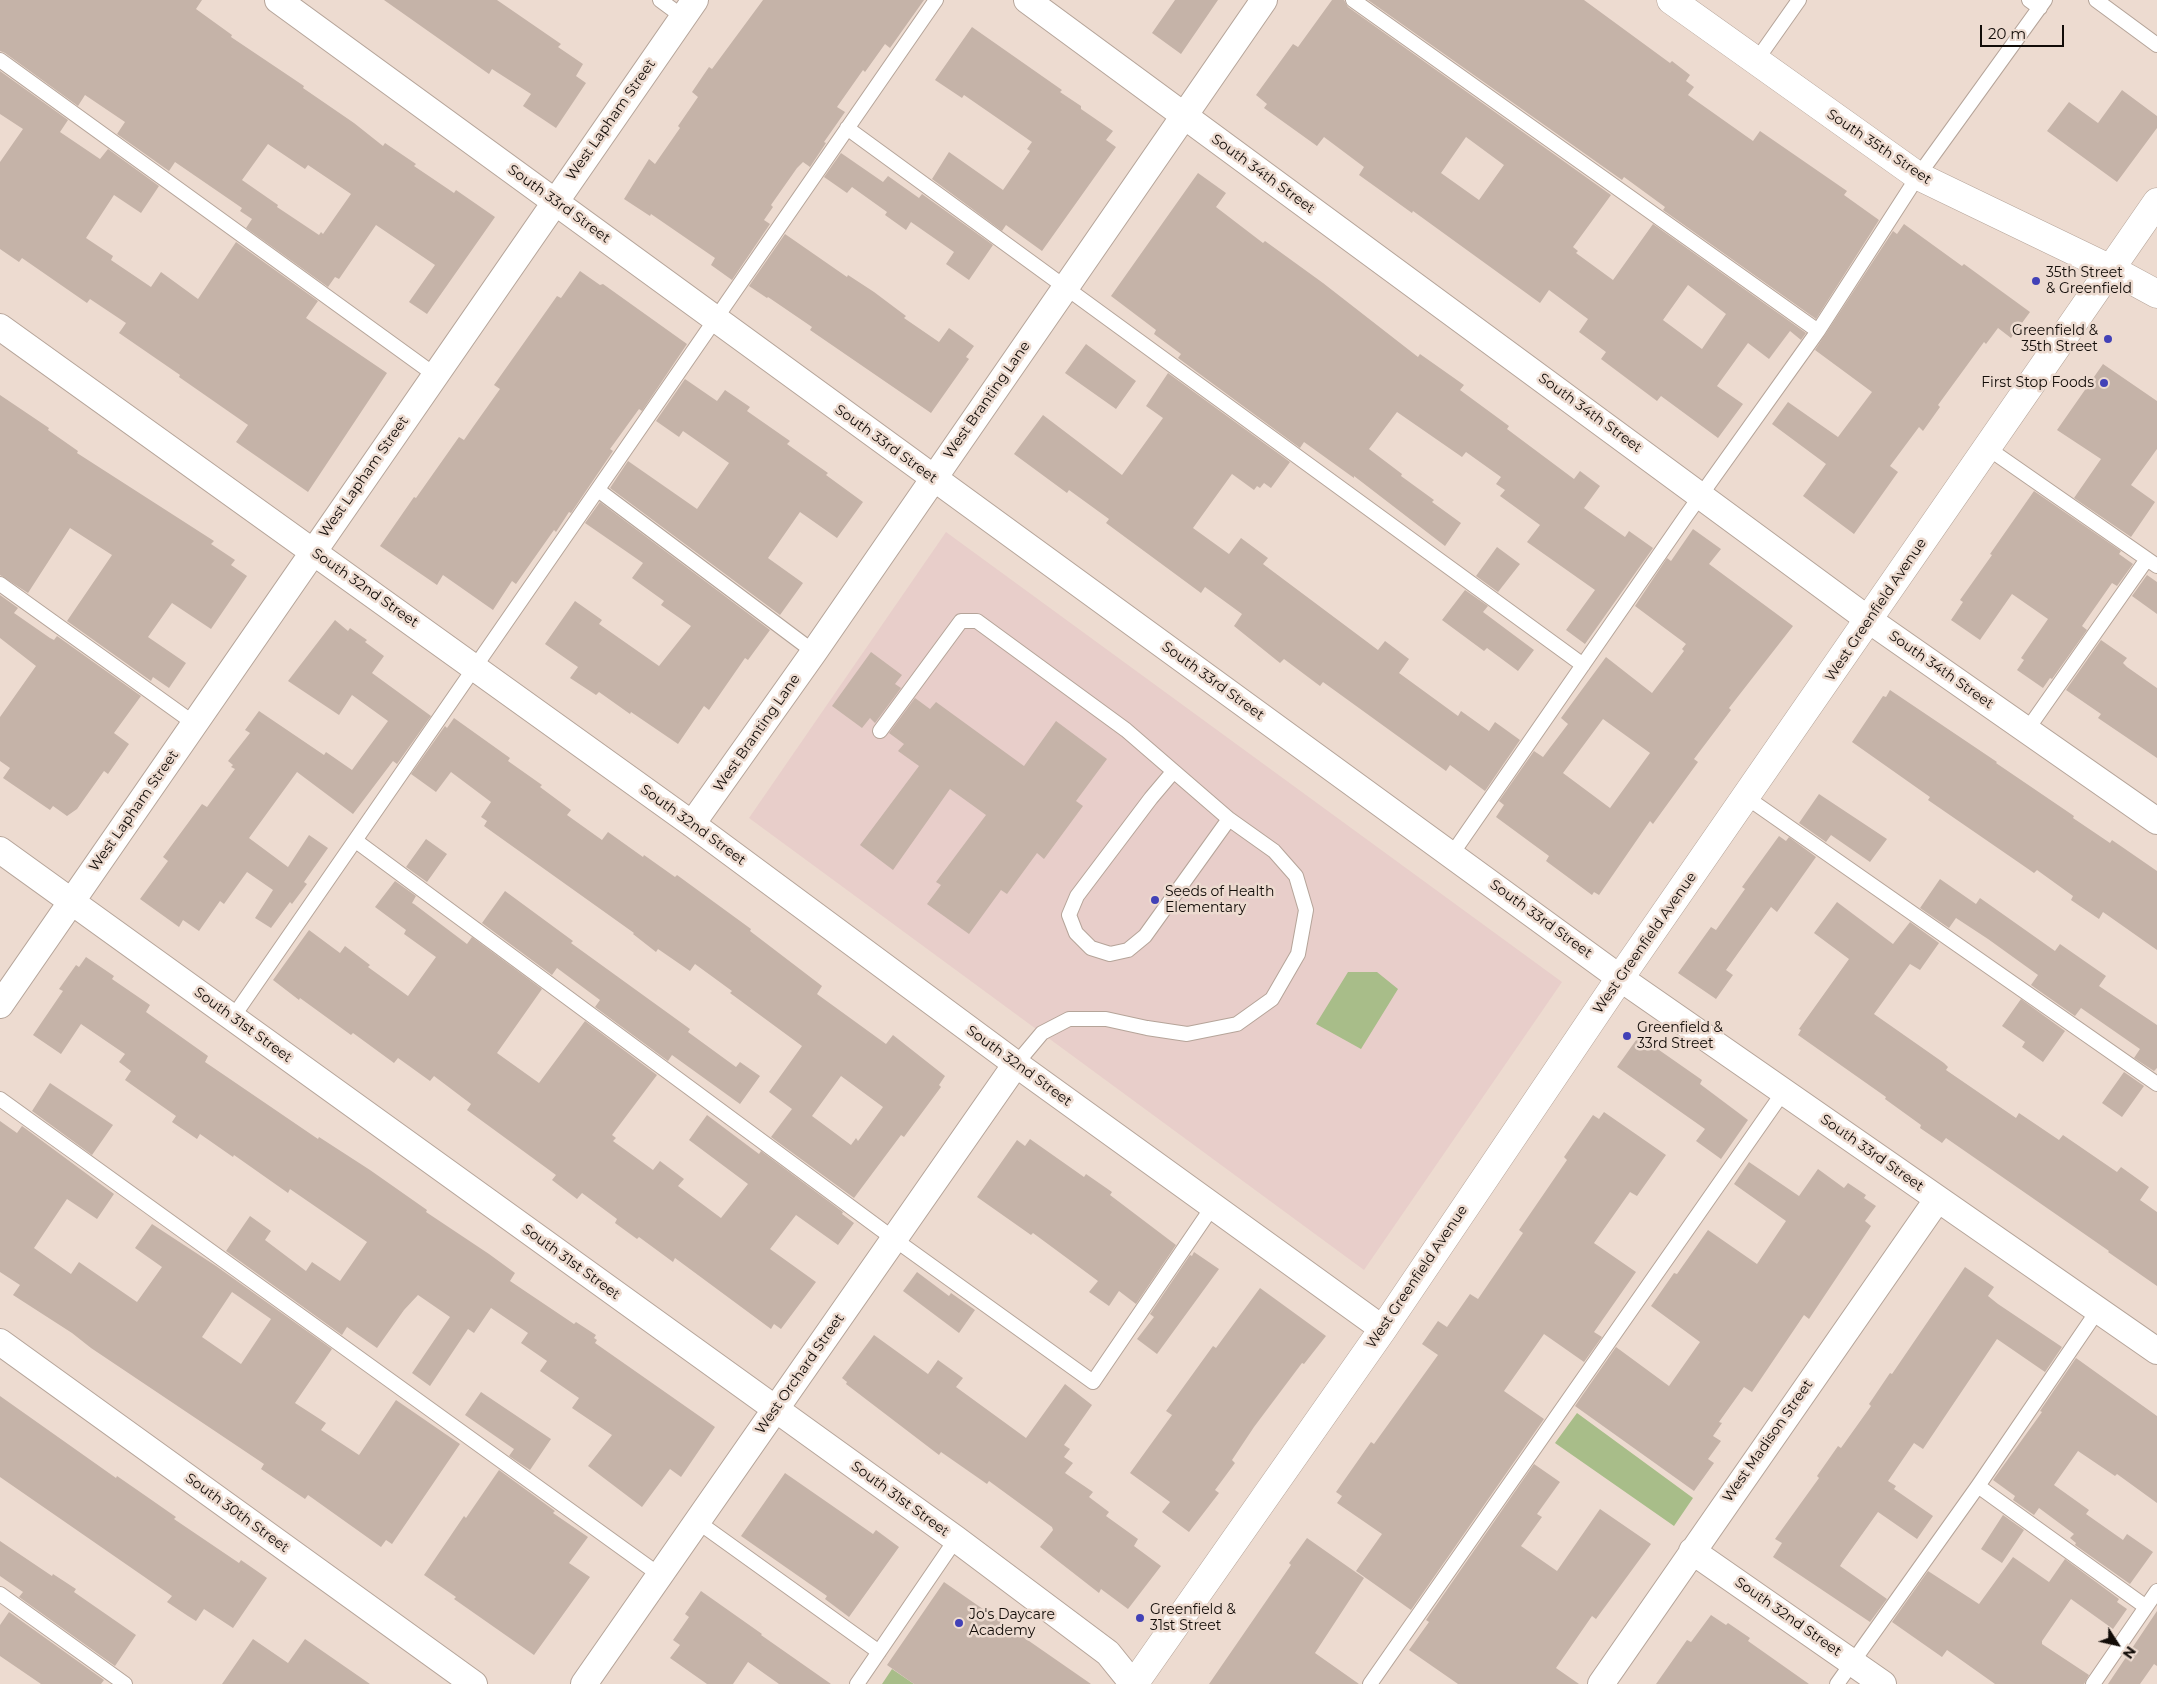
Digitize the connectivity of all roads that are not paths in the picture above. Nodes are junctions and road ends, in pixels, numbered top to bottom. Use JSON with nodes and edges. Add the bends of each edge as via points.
{"nodes":[{"id":1,"x":278,"y":0,"type":"edge"},
{"id":2,"x":660,"y":0,"type":"edge"},
{"id":3,"x":936,"y":0,"type":"edge"},
{"id":4,"x":1027,"y":0,"type":"edge"},
{"id":5,"x":1264,"y":0,"type":"edge"},
{"id":6,"x":1353,"y":0,"type":"edge"},
{"id":7,"x":1671,"y":0,"type":"edge"},
{"id":8,"x":1799,"y":0,"type":"edge"},
{"id":9,"x":2096,"y":0,"type":"edge"},
{"id":10,"x":2038,"y":3,"type":"edge"},
{"id":11,"x":689,"y":8,"type":"edge"},
{"id":12,"x":2157,"y":45,"type":"edge"},
{"id":13,"x":0,"y":60,"type":"edge"},
{"id":14,"x":1756,"y":61,"type":"junction"},
{"id":15,"x":1185,"y":116,"type":"junction"},
{"id":16,"x":847,"y":128,"type":"junction"},
{"id":17,"x":1918,"y":176,"type":"junction"},
{"id":18,"x":554,"y":201,"type":"junction"},
{"id":19,"x":2157,"y":202,"type":"edge"},
{"id":20,"x":2111,"y":269,"type":"junction"},
{"id":21,"x":1065,"y":288,"type":"junction"},
{"id":22,"x":2157,"y":294,"type":"edge"},
{"id":23,"x":716,"y":319,"type":"junction"},
{"id":24,"x":0,"y":327,"type":"edge"},
{"id":25,"x":1818,"y":331,"type":"junction"},
{"id":26,"x":435,"y":375,"type":"junction"},
{"id":27,"x":1986,"y":447,"type":"junction"},
{"id":28,"x":933,"y":478,"type":"junction"},
{"id":29,"x":598,"y":490,"type":"junction"},
{"id":30,"x":1701,"y":495,"type":"junction"},
{"id":31,"x":312,"y":551,"type":"junction"},
{"id":32,"x":2152,"y":563,"type":"edge"},
{"id":33,"x":0,"y":584,"type":"edge"},
{"id":34,"x":1869,"y":620,"type":"junction"},
{"id":35,"x":814,"y":652,"type":"junction"},
{"id":36,"x":1583,"y":665,"type":"junction"},
{"id":37,"x":476,"y":668,"type":"junction"},
{"id":38,"x":195,"y":724,"type":"junction"},
{"id":39,"x":2027,"y":730,"type":"junction"},
{"id":40,"x":880,"y":731,"type":"dead end"},
{"id":41,"x":1173,"y":772,"type":"junction"},
{"id":42,"x":1746,"y":797,"type":"junction"},
{"id":43,"x":1229,"y":819,"type":"junction"},
{"id":44,"x":2157,"y":821,"type":"edge"},
{"id":45,"x":692,"y":824,"type":"junction"},
{"id":46,"x":356,"y":841,"type":"junction"},
{"id":47,"x":0,"y":850,"type":"edge"},
{"id":48,"x":1452,"y":854,"type":"junction"},
{"id":49,"x":72,"y":901,"type":"junction"},
{"id":50,"x":1620,"y":978,"type":"junction"},
{"id":51,"x":0,"y":1005,"type":"edge"},
{"id":52,"x":232,"y":1017,"type":"junction"},
{"id":53,"x":1016,"y":1064,"type":"junction"},
{"id":54,"x":2157,"y":1084,"type":"edge"},
{"id":55,"x":1784,"y":1091,"type":"junction"},
{"id":56,"x":0,"y":1099,"type":"edge"},
{"id":57,"x":1937,"y":1200,"type":"junction"},
{"id":58,"x":1213,"y":1206,"type":"junction"},
{"id":59,"x":894,"y":1239,"type":"junction"},
{"id":60,"x":2098,"y":1310,"type":"junction"},
{"id":61,"x":1383,"y":1329,"type":"junction"},
{"id":62,"x":0,"y":1342,"type":"edge"},
{"id":63,"x":2157,"y":1351,"type":"edge"},
{"id":64,"x":776,"y":1409,"type":"junction"},
{"id":65,"x":1978,"y":1486,"type":"junction"},
{"id":66,"x":698,"y":1522,"type":"junction"},
{"id":67,"x":956,"y":1539,"type":"junction"},
{"id":68,"x":1692,"y":1551,"type":"junction"},
{"id":69,"x":661,"y":1576,"type":"junction"},
{"id":70,"x":2157,"y":1591,"type":"edge"},
{"id":71,"x":0,"y":1594,"type":"edge"},
{"id":72,"x":2146,"y":1607,"type":"junction"},
{"id":73,"x":879,"y":1652,"type":"junction"},
{"id":74,"x":1852,"y":1662,"type":"junction"},
{"id":75,"x":125,"y":1684,"type":"edge"},
{"id":76,"x":474,"y":1684,"type":"edge"},
{"id":77,"x":584,"y":1684,"type":"edge"},
{"id":78,"x":857,"y":1684,"type":"edge"},
{"id":79,"x":1134,"y":1684,"type":"edge"},
{"id":80,"x":1370,"y":1684,"type":"edge"},
{"id":81,"x":1601,"y":1684,"type":"edge"},
{"id":82,"x":1837,"y":1684,"type":"edge"},
{"id":83,"x":1884,"y":1684,"type":"edge"},
{"id":84,"x":2092,"y":1684,"type":"edge"}],
"edges":[{"from":1,"to":18,"type":"street","name":"South 33rd Street"},
{"from":2,"to":11,"type":"lane"},
{"from":3,"to":16,"type":"lane"},
{"from":4,"to":15,"type":"street","name":"South 34th Street"},
{"from":5,"to":15,"type":"street","name":"West Branting Lane"},
{"from":6,"to":25,"type":"lane"},
{"from":7,"to":14,"type":"main road","name":"South 35th Street"},
{"from":8,"to":14,"type":"lane"},
{"from":9,"to":12,"type":"lane"},
{"from":10,"to":17,"type":"lane"},
{"from":11,"to":18,"type":"street","name":"West Lapham Street"},
{"from":13,"to":26,"type":"lane"},
{"from":14,"to":17,"type":"main road","name":"South 35th Street"},
{"from":15,"to":21,"type":"street","name":"West Branting Lane"},
{"from":15,"to":30,"type":"street","name":"South 34th Street"},
{"from":16,"to":21,"type":"lane"},
{"from":16,"to":23,"type":"lane"},
{"from":17,"to":20,"type":"main road","name":"South 35th Street"},
{"from":17,"to":25,"type":"lane"},
{"from":18,"to":23,"type":"street","name":"South 33rd Street"},
{"from":18,"to":26,"type":"street","name":"West Lapham Street"},
{"from":19,"to":20,"type":"main road","name":"West Greenfield Avenue"},
{"from":20,"to":22,"type":"main road","name":"South 35th Street"},
{"from":20,"to":27,"type":"main road","name":"West Greenfield Avenue"},
{"from":21,"to":28,"type":"street","name":"West Branting Lane"},
{"from":21,"to":36,"type":"lane"},
{"from":23,"to":28,"type":"street","name":"South 33rd Street"},
{"from":23,"to":29,"type":"lane"},
{"from":24,"to":31,"type":"street","name":"South 32nd Street"},
{"from":25,"to":30,"type":"lane"},
{"from":26,"to":31,"type":"street","name":"West Lapham Street"},
{"from":27,"to":32,"type":"lane"},
{"from":27,"to":34,"type":"main road","name":"West Greenfield Avenue"},
{"from":28,"to":35,"type":"street","name":"West Branting Lane"},
{"from":28,"to":48,"type":"street","name":"South 33rd Street"},
{"from":29,"to":35,"type":"lane"},
{"from":29,"to":37,"type":"lane"},
{"from":30,"to":34,"type":"street","name":"South 34th Street"},
{"from":30,"to":36,"type":"lane"},
{"from":31,"to":37,"type":"street","name":"South 32nd Street"},
{"from":31,"to":38,"type":"street","name":"West Lapham Street"},
{"from":32,"to":39,"type":"lane"},
{"from":33,"to":38,"type":"lane"},
{"from":34,"to":39,"type":"street","name":"South 34th Street"},
{"from":34,"to":42,"type":"main road","name":"West Greenfield Avenue"},
{"from":35,"to":45,"type":"street","name":"West Branting Lane"},
{"from":36,"to":48,"type":"lane"},
{"from":37,"to":45,"type":"street","name":"South 32nd Street"},
{"from":37,"to":46,"type":"lane"},
{"from":38,"to":49,"type":"street","name":"West Lapham Street"},
{"from":39,"to":44,"type":"street","name":"South 34th Street"},
{"from":40,"to":41,"type":"lane","via":[[961,621],[977,621],[1126,730]]},
{"from":41,"to":43,"type":"lane"},
{"from":41,"to":43,"type":"lane","via":[[1077,896],[1069,915],[1076,933],[1091,948],[1110,954],[1128,950],[1144,936]]},
{"from":42,"to":50,"type":"main road","name":"West Greenfield Avenue"},
{"from":42,"to":54,"type":"lane"},
{"from":43,"to":53,"type":"lane","via":[[1274,852],[1296,876],[1306,910],[1298,954],[1272,999],[1237,1024],[1187,1034],[1106,1019],[1069,1019],[1042,1033]]},
{"from":45,"to":53,"type":"street","name":"South 32nd Street"},
{"from":46,"to":52,"type":"lane"},
{"from":46,"to":59,"type":"lane"},
{"from":47,"to":49,"type":"street","name":"South 31st Street"},
{"from":48,"to":50,"type":"street","name":"South 33rd Street"},
{"from":49,"to":51,"type":"street","name":"West Lapham Street"},
{"from":49,"to":52,"type":"street","name":"South 31st Street"},
{"from":50,"to":55,"type":"street","name":"South 33rd Street"},
{"from":50,"to":61,"type":"main road","name":"West Greenfield Avenue"},
{"from":52,"to":64,"type":"street","name":"South 31st Street"},
{"from":53,"to":58,"type":"street","name":"South 32nd Street"},
{"from":53,"to":59,"type":"street","name":"West Orchard Street"},
{"from":55,"to":57,"type":"street","name":"South 33rd Street"},
{"from":55,"to":80,"type":"lane"},
{"from":56,"to":69,"type":"lane"},
{"from":57,"to":60,"type":"street","name":"South 33rd Street"},
{"from":57,"to":68,"type":"street","name":"West Madison Street"},
{"from":58,"to":59,"type":"lane","via":[[1092,1382]]},
{"from":58,"to":61,"type":"street","name":"South 32nd Street"},
{"from":59,"to":64,"type":"street","name":"West Orchard Street"},
{"from":60,"to":63,"type":"street","name":"South 33rd Street"},
{"from":60,"to":65,"type":"lane"},
{"from":61,"to":79,"type":"main road","name":"West Greenfield Avenue"},
{"from":62,"to":76,"type":"street","name":"South 30th Street"},
{"from":64,"to":66,"type":"street","name":"West Orchard Street"},
{"from":64,"to":67,"type":"street","name":"South 31st Street"},
{"from":65,"to":72,"type":"lane"},
{"from":65,"to":74,"type":"lane"},
{"from":66,"to":69,"type":"street","name":"West Orchard Street"},
{"from":66,"to":73,"type":"lane"},
{"from":67,"to":73,"type":"lane"},
{"from":67,"to":79,"type":"street","name":"South 31st Street","via":[[1108,1654]]},
{"from":68,"to":74,"type":"street","name":"South 32nd Street"},
{"from":68,"to":81,"type":"street","name":"West Madison Street"},
{"from":69,"to":77,"type":"street","name":"West Orchard Street"},
{"from":70,"to":72,"type":"lane"},
{"from":71,"to":75,"type":"lane"},
{"from":72,"to":84,"type":"lane"},
{"from":73,"to":78,"type":"lane"},
{"from":74,"to":82,"type":"lane"},
{"from":74,"to":83,"type":"street","name":"South 32nd Street"}]}
